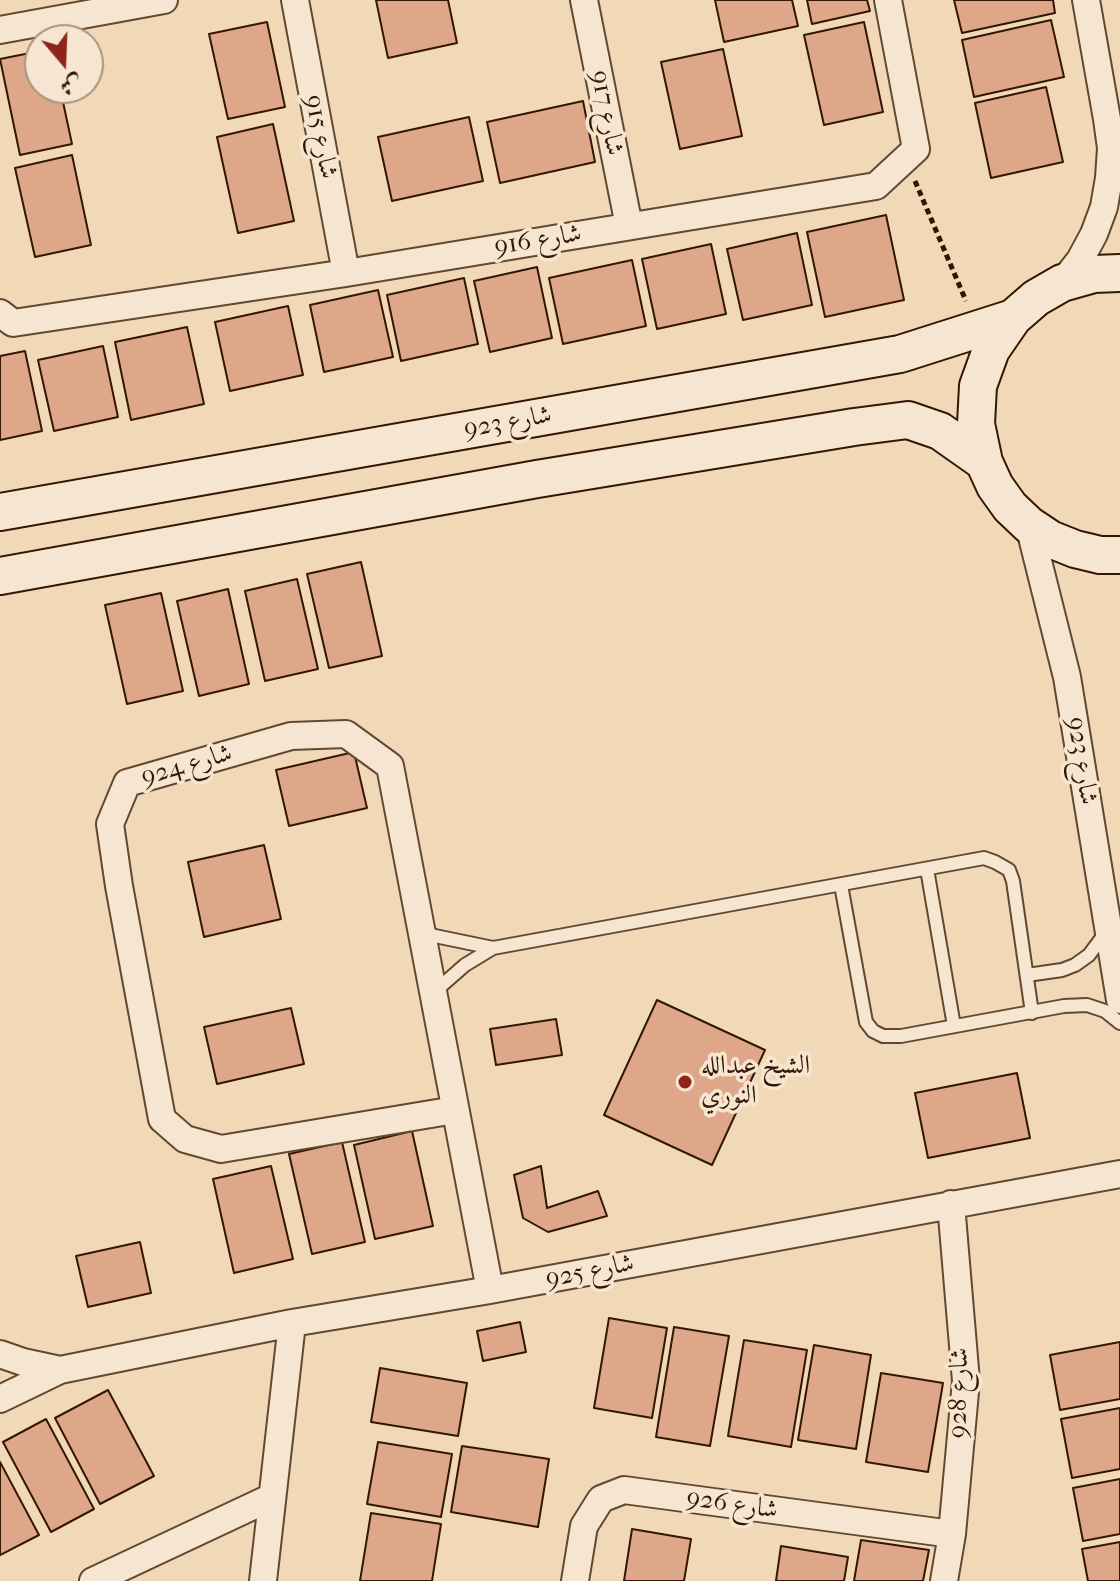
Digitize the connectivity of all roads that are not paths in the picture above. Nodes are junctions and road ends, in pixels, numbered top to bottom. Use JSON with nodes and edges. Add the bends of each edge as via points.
{"nodes":[{"id":1,"x":164,"y":0,"type":"edge"},
{"id":2,"x":295,"y":0,"type":"edge"},
{"id":3,"x":584,"y":0,"type":"edge"},
{"id":4,"x":888,"y":0,"type":"edge"},
{"id":5,"x":1086,"y":0,"type":"edge"},
{"id":6,"x":0,"y":30,"type":"edge"},
{"id":7,"x":629,"y":226,"type":"junction"},
{"id":8,"x":346,"y":273,"type":"junction"},
{"id":9,"x":1120,"y":273,"type":"edge"},
{"id":10,"x":1062,"y":283,"type":"junction"},
{"id":11,"x":0,"y":313,"type":"edge"},
{"id":12,"x":1013,"y":318,"type":"junction"},
{"id":13,"x":984,"y":462,"type":"junction"},
{"id":14,"x":0,"y":512,"type":"edge"},
{"id":15,"x":1029,"y":525,"type":"junction"},
{"id":16,"x":1120,"y":555,"type":"edge"},
{"id":17,"x":0,"y":576,"type":"edge"},
{"id":18,"x":927,"y":869,"type":"junction"},
{"id":19,"x":841,"y":885,"type":"junction"},
{"id":20,"x":1108,"y":929,"type":"junction"},
{"id":21,"x":421,"y":931,"type":"junction"},
{"id":22,"x":493,"y":948,"type":"junction"},
{"id":23,"x":1027,"y":975,"type":"junction"},
{"id":24,"x":433,"y":993,"type":"junction"},
{"id":25,"x":1120,"y":1000,"type":"edge"},
{"id":26,"x":1032,"y":1013,"type":"junction"},
{"id":27,"x":1120,"y":1023,"type":"edge"},
{"id":28,"x":954,"y":1026,"type":"junction"},
{"id":29,"x":455,"y":1110,"type":"junction"},
{"id":30,"x":1117,"y":1169,"type":"edge"},
{"id":31,"x":951,"y":1204,"type":"junction"},
{"id":32,"x":490,"y":1290,"type":"junction"},
{"id":33,"x":292,"y":1323,"type":"junction"},
{"id":34,"x":0,"y":1354,"type":"edge"},
{"id":35,"x":60,"y":1370,"type":"junction"},
{"id":36,"x":0,"y":1399,"type":"edge"},
{"id":37,"x":272,"y":1497,"type":"junction"},
{"id":38,"x":952,"y":1534,"type":"junction"},
{"id":39,"x":93,"y":1581,"type":"edge"},
{"id":40,"x":263,"y":1581,"type":"edge"},
{"id":41,"x":575,"y":1581,"type":"edge"},
{"id":42,"x":944,"y":1581,"type":"edge"}],
"edges":[{"from":1,"to":6,"type":"street"},
{"from":2,"to":8,"type":"street","name":"شارع 915"},
{"from":3,"to":7,"type":"street","name":"شارع 917"},
{"from":4,"to":7,"type":"street","name":"شارع 916","via":[[916,149],[876,186]]},
{"from":5,"to":10,"type":"street","via":[[1111,148],[1109,178],[1094,234]]},
{"from":7,"to":8,"type":"street","name":"شارع 916"},
{"from":8,"to":11,"type":"street","name":"شارع 916","via":[[13,323]]},
{"from":9,"to":10,"type":"street"},
{"from":10,"to":12,"type":"street"},
{"from":12,"to":13,"type":"street","via":[[991,350],[978,386],[976,424]]},
{"from":12,"to":14,"type":"street","name":"شارع 923","via":[[900,354]]},
{"from":13,"to":15,"type":"street","via":[[995,486]]},
{"from":13,"to":17,"type":"street","via":[[940,431],[908,420],[537,479]]},
{"from":15,"to":16,"type":"street","via":[[1075,549]]},
{"from":15,"to":20,"type":"street","name":"شارع 923","via":[[1067,677]]},
{"from":18,"to":19,"type":"lane"},
{"from":18,"to":23,"type":"lane","via":[[984,858],[1009,870]]},
{"from":18,"to":28,"type":"lane"},
{"from":19,"to":22,"type":"lane"},
{"from":19,"to":28,"type":"lane","via":[[866,1022],[873,1031],[901,1036]]},
{"from":20,"to":23,"type":"lane","via":[[1075,965]]},
{"from":20,"to":25,"type":"street","name":"شارع 923"},
{"from":21,"to":22,"type":"lane"},
{"from":21,"to":24,"type":"street","name":"شارع 924"},
{"from":21,"to":29,"type":"street","name":"شارع 924","via":[[390,766],[346,734],[291,736],[127,783],[110,824],[162,1119],[185,1139],[221,1149]]},
{"from":22,"to":24,"type":"lane"},
{"from":23,"to":26,"type":"lane"},
{"from":24,"to":29,"type":"street","name":"شارع 924"},
{"from":26,"to":27,"type":"lane","via":[[1087,1005]]},
{"from":26,"to":28,"type":"lane"},
{"from":29,"to":32,"type":"street","name":"شارع 924"},
{"from":30,"to":31,"type":"street","name":"شارع 925"},
{"from":31,"to":32,"type":"street","name":"شارع 925"},
{"from":31,"to":38,"type":"street","name":"شارع 928","via":[[966,1381]]},
{"from":32,"to":33,"type":"street","name":"شارع 925"},
{"from":33,"to":35,"type":"street","name":"شارع 925"},
{"from":33,"to":37,"type":"street"},
{"from":34,"to":35,"type":"street","name":"شارع 925"},
{"from":35,"to":36,"type":"street","name":"شارع 925"},
{"from":37,"to":39,"type":"street"},
{"from":37,"to":40,"type":"street"},
{"from":38,"to":41,"type":"street","name":"شارع 926","via":[[624,1490],[601,1499],[584,1526]]},
{"from":38,"to":42,"type":"street","name":"شارع 928"}]}
